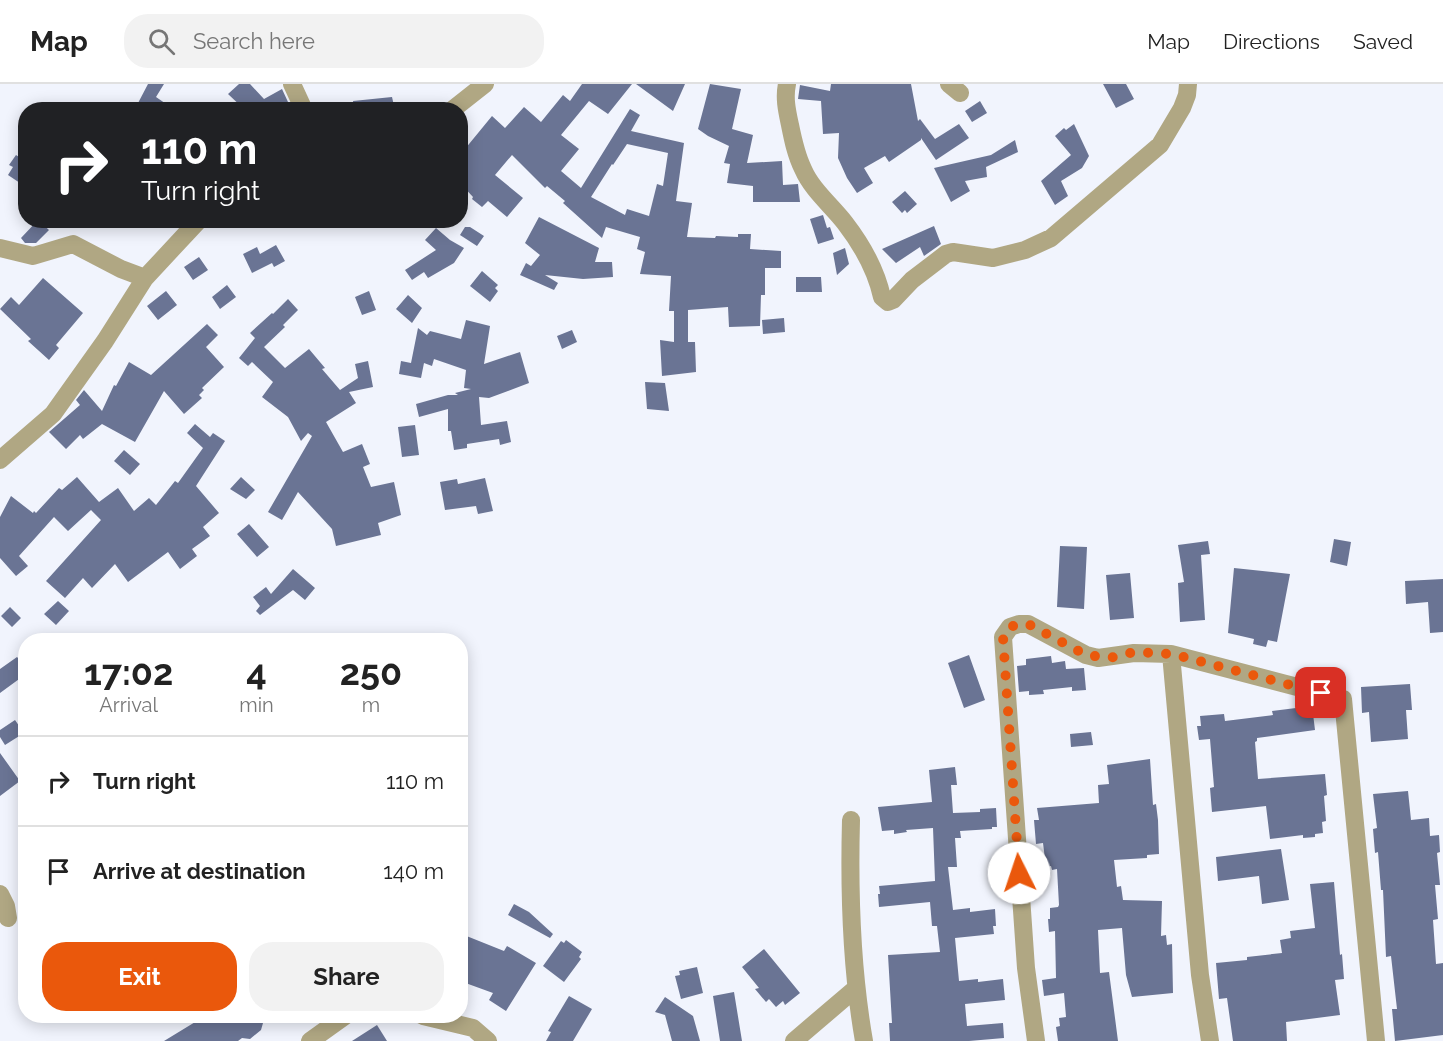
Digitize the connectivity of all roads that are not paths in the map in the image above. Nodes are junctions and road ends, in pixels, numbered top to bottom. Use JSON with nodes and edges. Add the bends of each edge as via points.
{"nodes":[{"id":1,"x":292,"y":84,"type":"edge"},
{"id":2,"x":484,"y":84,"type":"edge"},
{"id":3,"x":787,"y":84,"type":"edge"},
{"id":4,"x":1188,"y":84,"type":"edge"},
{"id":5,"x":300,"y":102,"type":"edge"},
{"id":6,"x":462,"y":102,"type":"edge"},
{"id":7,"x":192,"y":228,"type":"edge"},
{"id":8,"x":0,"y":248,"type":"edge"},
{"id":9,"x":145,"y":278,"type":"junction"},
{"id":10,"x":0,"y":460,"type":"edge"},
{"id":11,"x":1172,"y":654,"type":"junction"},
{"id":12,"x":851,"y":819,"type":"dead end"},
{"id":13,"x":0,"y":894,"type":"edge"},
{"id":14,"x":8,"y":918,"type":"dead end"},
{"id":15,"x":855,"y":989,"type":"junction"},
{"id":16,"x":335,"y":1023,"type":"edge"},
{"id":17,"x":452,"y":1023,"type":"edge"},
{"id":18,"x":310,"y":1041,"type":"edge"},
{"id":19,"x":488,"y":1041,"type":"edge"},
{"id":20,"x":794,"y":1041,"type":"edge"},
{"id":21,"x":864,"y":1041,"type":"edge"},
{"id":22,"x":1036,"y":1041,"type":"edge"},
{"id":23,"x":1210,"y":1041,"type":"edge"},
{"id":24,"x":1377,"y":1041,"type":"edge"}],
"edges":[{"from":1,"to":5,"type":"street"},
{"from":2,"to":6,"type":"street"},
{"from":3,"to":4,"type":"street","via":[[785,97],[803,170],[868,258],[882,297],[888,302],[946,254],[993,258],[1051,238],[1160,145],[1182,108]]},
{"from":7,"to":9,"type":"street"},
{"from":8,"to":9,"type":"street","via":[[33,256],[73,244]]},
{"from":9,"to":10,"type":"street","via":[[53,414]]},
{"from":11,"to":22,"type":"street","via":[[1134,652],[1110,658],[1086,655],[1028,624],[1010,627],[1003,637],[1026,968]]},
{"from":11,"to":23,"type":"street","via":[[1200,975]]},
{"from":11,"to":24,"type":"street","via":[[1343,699]]},
{"from":12,"to":15,"type":"street","via":[[849,883]]},
{"from":13,"to":14,"type":"street"},
{"from":15,"to":20,"type":"street"},
{"from":15,"to":21,"type":"street"},
{"from":16,"to":18,"type":"street"},
{"from":17,"to":19,"type":"street","via":[[473,1028]]}]}
